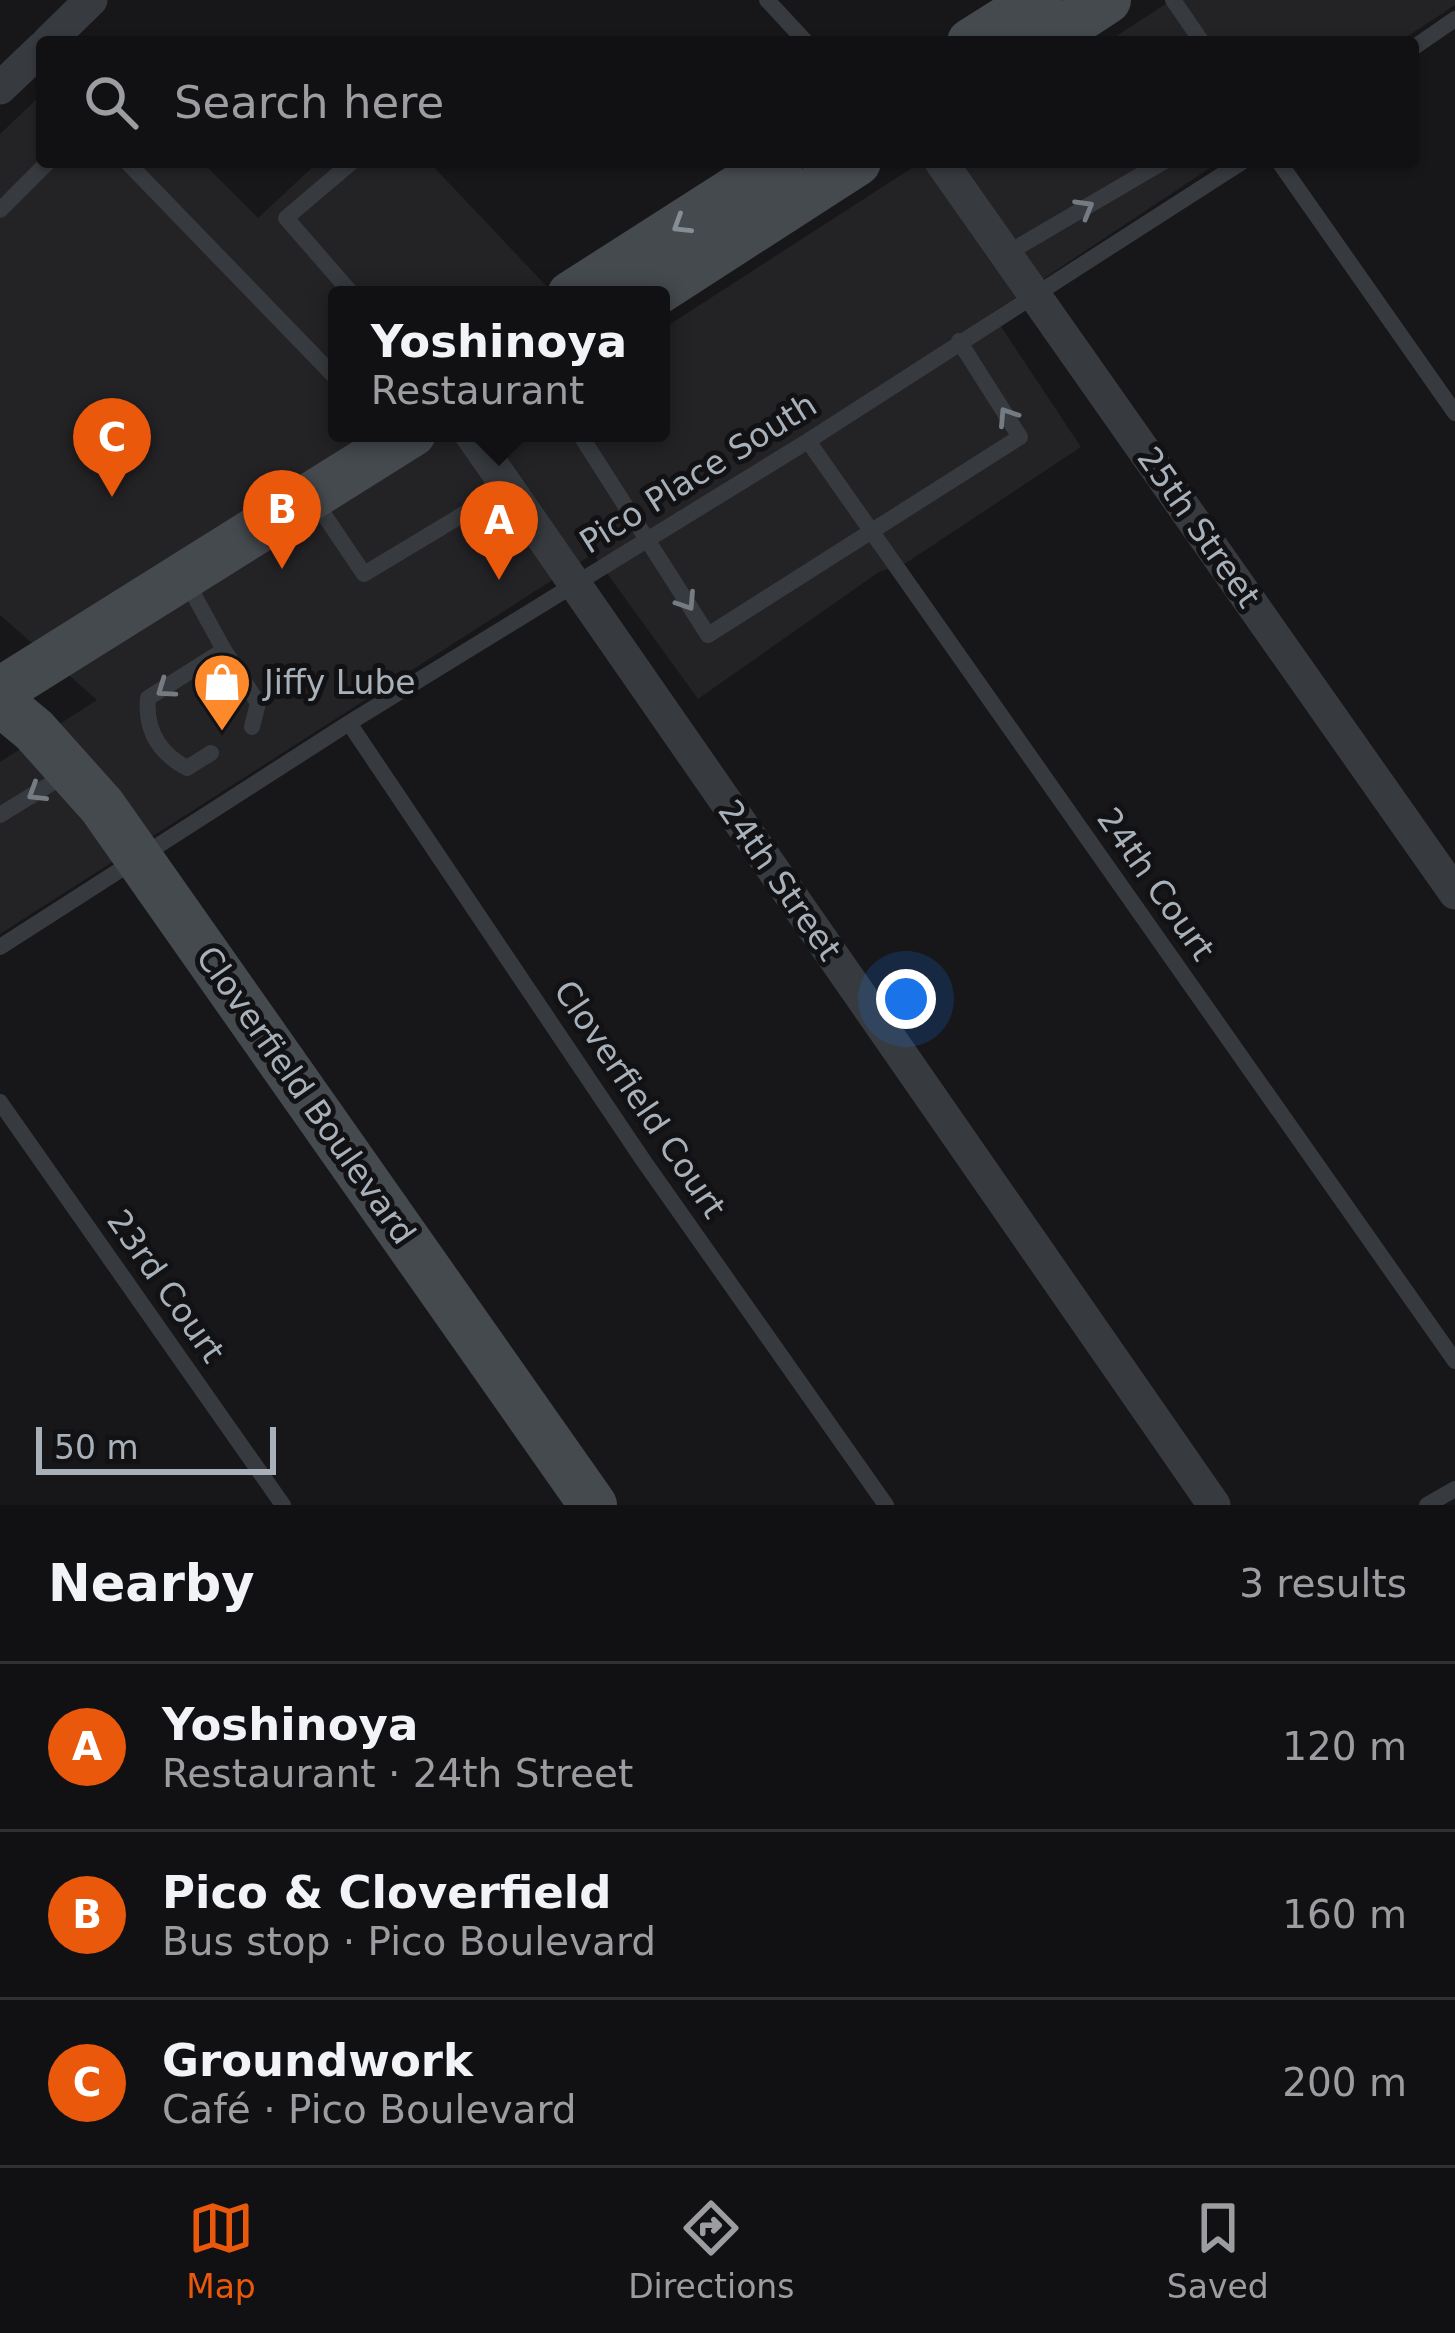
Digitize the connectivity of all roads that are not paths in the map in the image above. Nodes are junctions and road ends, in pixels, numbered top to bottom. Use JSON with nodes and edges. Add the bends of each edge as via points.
{"nodes":[{"id":1,"x":91,"y":0,"type":"edge"},
{"id":2,"x":767,"y":0,"type":"edge"},
{"id":3,"x":1038,"y":0,"type":"edge"},
{"id":4,"x":1107,"y":0,"type":"edge"},
{"id":5,"x":1173,"y":0,"type":"edge"},
{"id":6,"x":1455,"y":19,"type":"edge"},
{"id":7,"x":54,"y":36,"type":"edge"},
{"id":8,"x":800,"y":36,"type":"edge"},
{"id":9,"x":981,"y":36,"type":"edge"},
{"id":10,"x":1052,"y":36,"type":"edge"},
{"id":11,"x":1198,"y":36,"type":"edge"},
{"id":12,"x":1419,"y":44,"type":"edge"},
{"id":13,"x":36,"y":54,"type":"edge"},
{"id":14,"x":0,"y":88,"type":"edge"},
{"id":15,"x":43,"y":168,"type":"edge"},
{"id":16,"x":133,"y":168,"type":"edge"},
{"id":17,"x":345,"y":168,"type":"edge"},
{"id":18,"x":770,"y":168,"type":"edge"},
{"id":19,"x":848,"y":168,"type":"edge"},
{"id":20,"x":945,"y":168,"type":"edge"},
{"id":21,"x":1153,"y":168,"type":"edge"},
{"id":22,"x":1232,"y":168,"type":"edge"},
{"id":23,"x":1283,"y":168,"type":"edge"},
{"id":24,"x":0,"y":210,"type":"edge"},
{"id":25,"x":1006,"y":254,"type":"junction"},
{"id":26,"x":345,"y":286,"type":"edge"},
{"id":27,"x":586,"y":286,"type":"edge"},
{"id":28,"x":666,"y":286,"type":"edge"},
{"id":29,"x":1034,"y":293,"type":"junction"},
{"id":30,"x":959,"y":341,"type":"junction"},
{"id":31,"x":328,"y":370,"type":"edge"},
{"id":32,"x":1455,"y":413,"type":"edge"},
{"id":33,"x":390,"y":442,"type":"edge"},
{"id":34,"x":476,"y":442,"type":"edge"},
{"id":35,"x":585,"y":442,"type":"edge"},
{"id":36,"x":808,"y":442,"type":"junction"},
{"id":37,"x":507,"y":488,"type":"junction"},
{"id":38,"x":311,"y":496,"type":"junction"},
{"id":39,"x":871,"y":531,"type":"junction"},
{"id":40,"x":648,"y":540,"type":"junction"},
{"id":41,"x":183,"y":576,"type":"junction"},
{"id":42,"x":575,"y":585,"type":"junction"},
{"id":43,"x":224,"y":650,"type":"junction"},
{"id":44,"x":0,"y":691,"type":"edge"},
{"id":45,"x":0,"y":702,"type":"edge"},
{"id":46,"x":350,"y":723,"type":"junction"},
{"id":47,"x":252,"y":727,"type":"dead end"},
{"id":48,"x":211,"y":753,"type":"dead end"},
{"id":49,"x":71,"y":771,"type":"junction"},
{"id":50,"x":0,"y":815,"type":"edge"},
{"id":51,"x":138,"y":856,"type":"junction"},
{"id":52,"x":1455,"y":893,"type":"edge"},
{"id":53,"x":0,"y":947,"type":"edge"},
{"id":54,"x":0,"y":1102,"type":"edge"},
{"id":55,"x":1455,"y":1361,"type":"edge"},
{"id":56,"x":1455,"y":1489,"type":"edge"},
{"id":57,"x":283,"y":1505,"type":"edge"},
{"id":58,"x":593,"y":1505,"type":"edge"},
{"id":59,"x":886,"y":1505,"type":"edge"},
{"id":60,"x":1214,"y":1505,"type":"edge"},
{"id":61,"x":1427,"y":1505,"type":"edge"}],
"edges":[{"from":1,"to":7,"type":"street"},
{"from":2,"to":8,"type":"lane"},
{"from":3,"to":9,"type":"main road"},
{"from":4,"to":10,"type":"main road"},
{"from":5,"to":11,"type":"lane"},
{"from":6,"to":12,"type":"lane"},
{"from":13,"to":14,"type":"street"},
{"from":15,"to":24,"type":"lane"},
{"from":16,"to":31,"type":"lane"},
{"from":17,"to":26,"type":"lane","via":[[286,218]]},
{"from":18,"to":27,"type":"main road","one_way":true},
{"from":19,"to":28,"type":"main road"},
{"from":20,"to":25,"type":"street","name":"25th Street"},
{"from":25,"to":21,"type":"lane","one_way":true},
{"from":22,"to":29,"type":"lane","name":"Pico Place South"},
{"from":23,"to":32,"type":"lane"},
{"from":25,"to":29,"type":"street","name":"25th Street"},
{"from":29,"to":30,"type":"lane","name":"Pico Place South"},
{"from":29,"to":52,"type":"street","name":"25th Street"},
{"from":30,"to":36,"type":"lane","name":"Pico Place South"},
{"from":39,"to":30,"type":"lane","one_way":true,"via":[[1020,437]]},
{"from":33,"to":38,"type":"main road"},
{"from":34,"to":37,"type":"street","name":"24th Street"},
{"from":35,"to":40,"type":"lane"},
{"from":36,"to":39,"type":"lane","name":"24th Court"},
{"from":36,"to":40,"type":"lane","name":"Pico Place South"},
{"from":37,"to":38,"type":"lane","via":[[364,574]]},
{"from":37,"to":42,"type":"street","name":"24th Street"},
{"from":38,"to":41,"type":"main road"},
{"from":40,"to":39,"type":"lane","one_way":true,"via":[[708,634]]},
{"from":39,"to":55,"type":"lane","name":"24th Court"},
{"from":40,"to":42,"type":"lane","name":"Pico Place South"},
{"from":41,"to":43,"type":"lane"},
{"from":41,"to":44,"type":"main road"},
{"from":42,"to":46,"type":"lane","name":"Pico Place South"},
{"from":42,"to":60,"type":"street","name":"24th Street"},
{"from":43,"to":47,"type":"lane","via":[[258,704]]},
{"from":43,"to":48,"type":"lane","one_way":true,"via":[[148,698],[146,722],[166,757],[187,768]]},
{"from":45,"to":49,"type":"main road","name":"Cloverfield Boulevard"},
{"from":46,"to":51,"type":"lane","name":"Pico Place South"},
{"from":46,"to":59,"type":"lane","name":"Cloverfield Court"},
{"from":49,"to":50,"type":"lane","one_way":true},
{"from":49,"to":51,"type":"main road","name":"Cloverfield Boulevard"},
{"from":51,"to":53,"type":"lane","name":"Pico Place South"},
{"from":51,"to":58,"type":"main road","name":"Cloverfield Boulevard"},
{"from":54,"to":57,"type":"lane","name":"23rd Court"},
{"from":56,"to":61,"type":"lane"}]}
